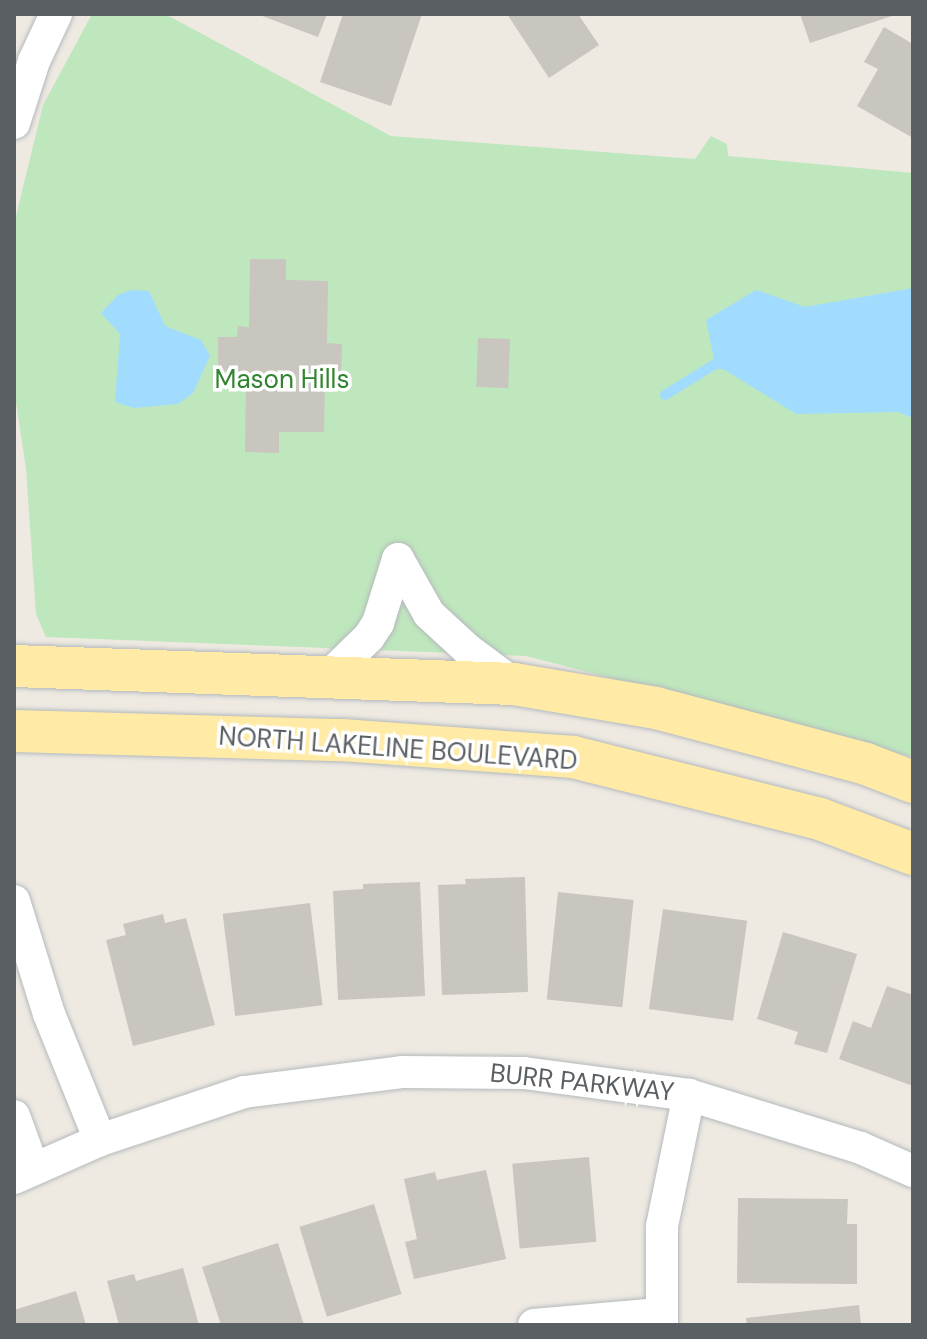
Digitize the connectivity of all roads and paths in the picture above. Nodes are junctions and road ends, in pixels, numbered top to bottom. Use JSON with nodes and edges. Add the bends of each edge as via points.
{"nodes":[{"id":1,"x":56,"y":14,"type":"edge"},
{"id":2,"x":24,"y":56,"type":"edge"},
{"id":3,"x":14,"y":123,"type":"edge"},
{"id":4,"x":14,"y":666,"type":"edge"},
{"id":5,"x":330,"y":675,"type":"junction"},
{"id":6,"x":514,"y":684,"type":"junction"},
{"id":7,"x":14,"y":731,"type":"edge"},
{"id":8,"x":913,"y":782,"type":"edge"},
{"id":9,"x":913,"y":854,"type":"edge"},
{"id":10,"x":14,"y":901,"type":"edge"},
{"id":11,"x":24,"y":969,"type":"edge"},
{"id":12,"x":689,"y":1095,"type":"junction"},
{"id":13,"x":14,"y":1116,"type":"edge"},
{"id":14,"x":100,"y":1140,"type":"junction"},
{"id":15,"x":913,"y":1171,"type":"edge"},
{"id":16,"x":23,"y":1173,"type":"edge"},
{"id":17,"x":661,"y":1319,"type":"edge"},
{"id":18,"x":534,"y":1325,"type":"edge"}],
"edges":[{"from":1,"to":2,"type":"street"},
{"from":2,"to":3,"type":"street"},
{"from":4,"to":5,"type":"main road"},
{"from":5,"to":6,"type":"main road"},
{"from":5,"to":6,"type":"street","via":[[378,623],[398,559],[429,614]]},
{"from":6,"to":8,"type":"main road","via":[[656,708],[866,764]]},
{"from":7,"to":9,"type":"main road","name":"NORTH LAKELINE BOULEVARD","via":[[342,740],[573,757],[820,819]]},
{"from":10,"to":11,"type":"street"},
{"from":11,"to":14,"type":"street","via":[[49,1014]]},
{"from":12,"to":14,"type":"street","name":"BURR PARKWAY","via":[[524,1073],[402,1072],[244,1092]]},
{"from":12,"to":15,"type":"street","name":"BURR PARKWAY","via":[[861,1148]]},
{"from":12,"to":17,"type":"street","via":[[662,1226]]},
{"from":13,"to":16,"type":"street"},
{"from":14,"to":16,"type":"street","name":"BURR PARKWAY"},
{"from":17,"to":18,"type":"street"}]}
